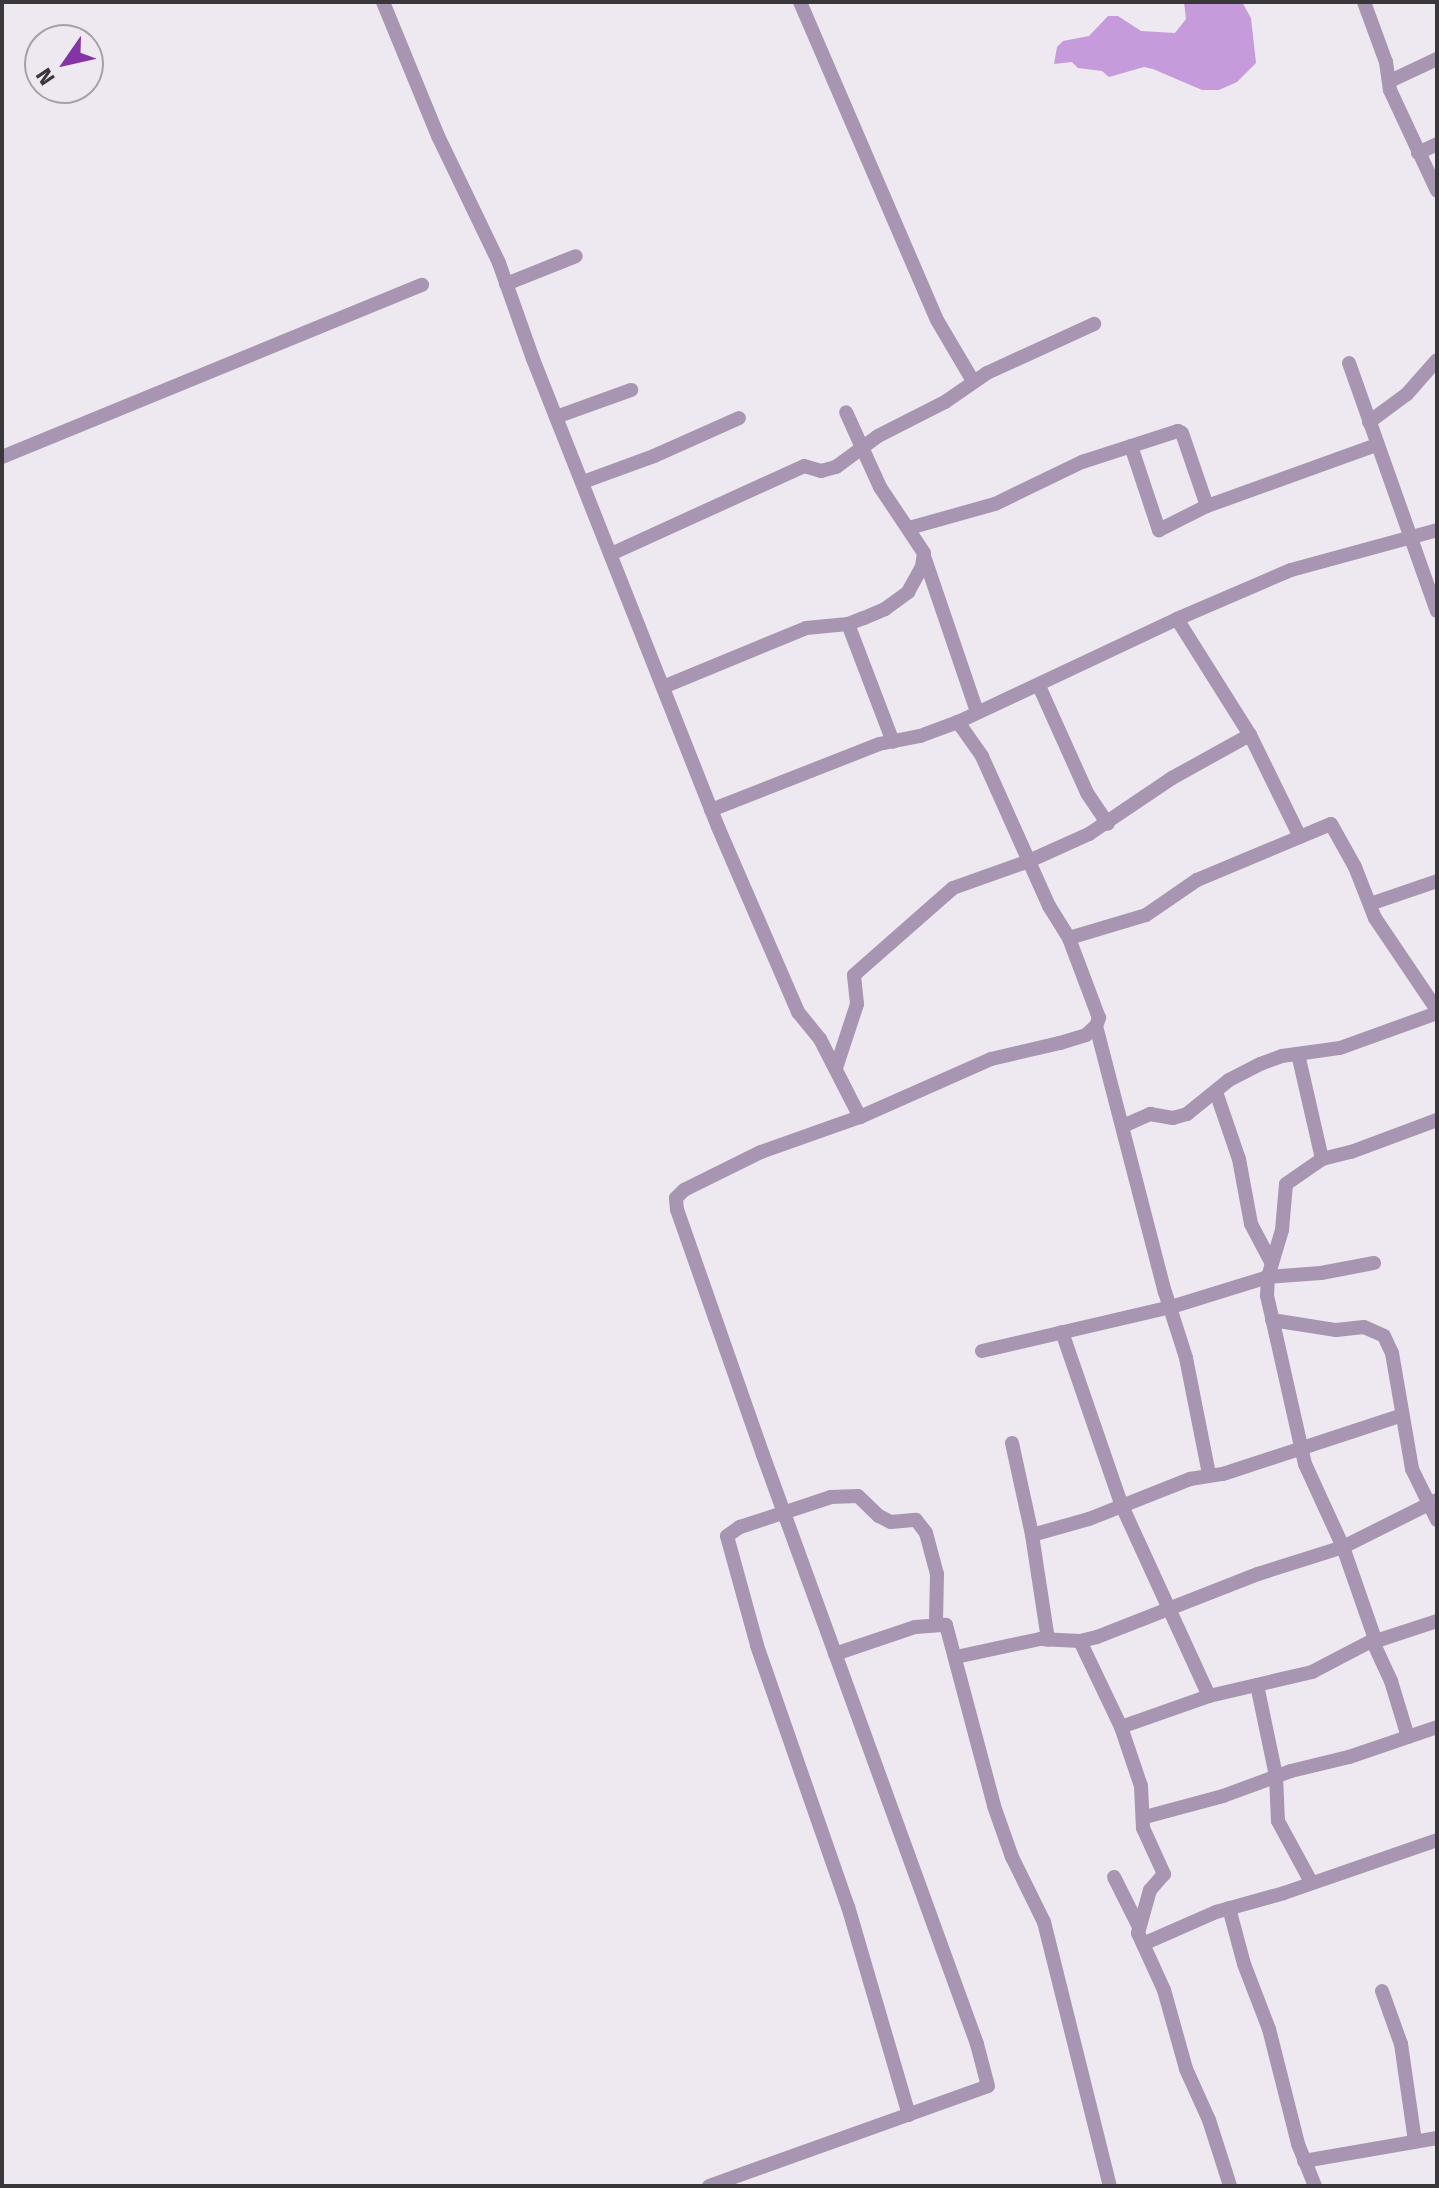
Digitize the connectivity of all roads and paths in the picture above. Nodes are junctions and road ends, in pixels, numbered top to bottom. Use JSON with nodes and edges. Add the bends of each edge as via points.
{"nodes":[{"id":1,"x":383,"y":2,"type":"edge"},
{"id":2,"x":800,"y":2,"type":"edge"},
{"id":3,"x":1364,"y":2,"type":"edge"},
{"id":4,"x":1437,"y":59,"type":"edge"},
{"id":5,"x":1390,"y":81,"type":"junction"},
{"id":6,"x":1437,"y":144,"type":"edge"},
{"id":7,"x":1418,"y":153,"type":"junction"},
{"id":8,"x":1437,"y":191,"type":"edge"},
{"id":9,"x":576,"y":256,"type":"dead end"},
{"id":10,"x":506,"y":284,"type":"junction"},
{"id":11,"x":422,"y":285,"type":"dead end"},
{"id":12,"x":1094,"y":324,"type":"dead end"},
{"id":13,"x":1437,"y":360,"type":"edge"},
{"id":14,"x":1349,"y":363,"type":"dead end"},
{"id":15,"x":973,"y":381,"type":"junction"},
{"id":16,"x":631,"y":390,"type":"dead end"},
{"id":17,"x":846,"y":412,"type":"dead end"},
{"id":18,"x":556,"y":417,"type":"junction"},
{"id":19,"x":739,"y":418,"type":"dead end"},
{"id":20,"x":1369,"y":422,"type":"junction"},
{"id":21,"x":1376,"y":445,"type":"junction"},
{"id":22,"x":1131,"y":446,"type":"junction"},
{"id":23,"x":861,"y":448,"type":"junction"},
{"id":24,"x":2,"y":457,"type":"edge"},
{"id":25,"x":583,"y":482,"type":"junction"},
{"id":26,"x":1207,"y":506,"type":"junction"},
{"id":27,"x":909,"y":528,"type":"junction"},
{"id":28,"x":1437,"y":530,"type":"edge"},
{"id":29,"x":1411,"y":538,"type":"junction"},
{"id":30,"x":611,"y":554,"type":"junction"},
{"id":31,"x":925,"y":559,"type":"junction"},
{"id":32,"x":1437,"y":611,"type":"edge"},
{"id":33,"x":1177,"y":619,"type":"junction"},
{"id":34,"x":848,"y":624,"type":"junction"},
{"id":35,"x":1039,"y":686,"type":"junction"},
{"id":36,"x":663,"y":687,"type":"junction"},
{"id":37,"x":977,"y":712,"type":"junction"},
{"id":38,"x":958,"y":722,"type":"junction"},
{"id":39,"x":1250,"y":735,"type":"junction"},
{"id":40,"x":893,"y":742,"type":"junction"},
{"id":41,"x":711,"y":810,"type":"junction"},
{"id":42,"x":1108,"y":824,"type":"junction"},
{"id":43,"x":1300,"y":837,"type":"junction"},
{"id":44,"x":1029,"y":861,"type":"junction"},
{"id":45,"x":1437,"y":881,"type":"edge"},
{"id":46,"x":1370,"y":904,"type":"junction"},
{"id":47,"x":1069,"y":938,"type":"junction"},
{"id":48,"x":1437,"y":1011,"type":"edge"},
{"id":49,"x":1096,"y":1026,"type":"junction"},
{"id":50,"x":1298,"y":1054,"type":"junction"},
{"id":51,"x":836,"y":1068,"type":"junction"},
{"id":52,"x":1216,"y":1092,"type":"junction"},
{"id":53,"x":860,"y":1117,"type":"junction"},
{"id":54,"x":1437,"y":1120,"type":"edge"},
{"id":55,"x":1123,"y":1126,"type":"junction"},
{"id":56,"x":1322,"y":1159,"type":"junction"},
{"id":57,"x":1374,"y":1263,"type":"dead end"},
{"id":58,"x":1269,"y":1269,"type":"junction"},
{"id":59,"x":1171,"y":1307,"type":"junction"},
{"id":60,"x":1272,"y":1320,"type":"junction"},
{"id":61,"x":1062,"y":1332,"type":"junction"},
{"id":62,"x":982,"y":1351,"type":"dead end"},
{"id":63,"x":1402,"y":1415,"type":"junction"},
{"id":64,"x":1012,"y":1443,"type":"dead end"},
{"id":65,"x":1302,"y":1446,"type":"junction"},
{"id":66,"x":1209,"y":1474,"type":"junction"},
{"id":67,"x":1433,"y":1502,"type":"edge"},
{"id":68,"x":1122,"y":1506,"type":"junction"},
{"id":69,"x":784,"y":1511,"type":"junction"},
{"id":70,"x":1437,"y":1520,"type":"edge"},
{"id":71,"x":1032,"y":1535,"type":"junction"},
{"id":72,"x":1343,"y":1547,"type":"junction"},
{"id":73,"x":1170,"y":1607,"type":"junction"},
{"id":74,"x":1437,"y":1621,"type":"edge"},
{"id":75,"x":936,"y":1623,"type":"junction"},
{"id":76,"x":1048,"y":1640,"type":"junction"},
{"id":77,"x":1080,"y":1641,"type":"junction"},
{"id":78,"x":1373,"y":1642,"type":"junction"},
{"id":79,"x":835,"y":1654,"type":"junction"},
{"id":80,"x":956,"y":1657,"type":"junction"},
{"id":81,"x":1257,"y":1685,"type":"junction"},
{"id":82,"x":1209,"y":1696,"type":"junction"},
{"id":83,"x":1121,"y":1727,"type":"junction"},
{"id":84,"x":1437,"y":1727,"type":"edge"},
{"id":85,"x":1408,"y":1737,"type":"junction"},
{"id":86,"x":1276,"y":1776,"type":"junction"},
{"id":87,"x":1145,"y":1817,"type":"junction"},
{"id":88,"x":1437,"y":1840,"type":"edge"},
{"id":89,"x":1114,"y":1877,"type":"dead end"},
{"id":90,"x":1311,"y":1882,"type":"junction"},
{"id":91,"x":1229,"y":1908,"type":"junction"},
{"id":92,"x":1139,"y":1927,"type":"junction"},
{"id":93,"x":1143,"y":1944,"type":"junction"},
{"id":94,"x":1382,"y":1991,"type":"dead end"},
{"id":95,"x":909,"y":2115,"type":"junction"},
{"id":96,"x":1437,"y":2138,"type":"edge"},
{"id":97,"x":1415,"y":2141,"type":"junction"},
{"id":98,"x":1304,"y":2161,"type":"junction"},
{"id":99,"x":709,"y":2186,"type":"edge"},
{"id":100,"x":1110,"y":2186,"type":"edge"},
{"id":101,"x":1230,"y":2186,"type":"edge"},
{"id":102,"x":1315,"y":2186,"type":"edge"}],
"edges":[{"from":1,"to":10,"type":"street"},
{"from":2,"to":15,"type":"street","via":[[937,320]]},
{"from":3,"to":5,"type":"street"},
{"from":4,"to":5,"type":"street"},
{"from":5,"to":7,"type":"street"},
{"from":6,"to":7,"type":"street"},
{"from":7,"to":8,"type":"street"},
{"from":9,"to":10,"type":"street"},
{"from":10,"to":18,"type":"street"},
{"from":11,"to":24,"type":"street"},
{"from":12,"to":15,"type":"street"},
{"from":13,"to":20,"type":"street","via":[[1407,394]]},
{"from":14,"to":20,"type":"street"},
{"from":15,"to":23,"type":"street"},
{"from":16,"to":18,"type":"street"},
{"from":17,"to":23,"type":"street"},
{"from":18,"to":25,"type":"street"},
{"from":19,"to":25,"type":"street"},
{"from":20,"to":21,"type":"street"},
{"from":21,"to":26,"type":"street"},
{"from":21,"to":29,"type":"street"},
{"from":22,"to":26,"type":"street","via":[[1182,433]]},
{"from":22,"to":26,"type":"street","via":[[1159,530]]},
{"from":22,"to":27,"type":"street","via":[[1082,462],[995,504]]},
{"from":23,"to":27,"type":"street"},
{"from":23,"to":30,"type":"street","via":[[836,467],[821,471],[804,466]]},
{"from":25,"to":30,"type":"street"},
{"from":27,"to":31,"type":"street"},
{"from":28,"to":29,"type":"street"},
{"from":29,"to":32,"type":"street"},
{"from":29,"to":33,"type":"street","via":[[1291,570]]},
{"from":30,"to":36,"type":"street"},
{"from":31,"to":34,"type":"street","via":[[897,602]]},
{"from":31,"to":37,"type":"street"},
{"from":33,"to":35,"type":"street"},
{"from":33,"to":39,"type":"street"},
{"from":34,"to":36,"type":"street","via":[[793,632]]},
{"from":34,"to":40,"type":"street"},
{"from":35,"to":37,"type":"street"},
{"from":35,"to":42,"type":"street","via":[[1087,793]]},
{"from":36,"to":41,"type":"street"},
{"from":37,"to":38,"type":"street"},
{"from":38,"to":40,"type":"street"},
{"from":38,"to":44,"type":"street","via":[[982,756]]},
{"from":39,"to":42,"type":"street","via":[[1172,778]]},
{"from":39,"to":43,"type":"street"},
{"from":40,"to":41,"type":"street"},
{"from":41,"to":51,"type":"street","via":[[798,1012]]},
{"from":42,"to":44,"type":"street"},
{"from":43,"to":46,"type":"street","via":[[1331,824]]},
{"from":43,"to":47,"type":"street","via":[[1197,880],[1146,915]]},
{"from":44,"to":47,"type":"street"},
{"from":44,"to":51,"type":"street","via":[[953,888],[854,975],[857,1004]]},
{"from":45,"to":46,"type":"street"},
{"from":46,"to":48,"type":"street"},
{"from":47,"to":49,"type":"street","via":[[1099,1018]]},
{"from":48,"to":50,"type":"street","via":[[1351,1045]]},
{"from":49,"to":53,"type":"street","via":[[1086,1035],[991,1059]]},
{"from":49,"to":55,"type":"street"},
{"from":50,"to":52,"type":"street","via":[[1260,1064]]},
{"from":50,"to":56,"type":"street"},
{"from":51,"to":53,"type":"street"},
{"from":52,"to":55,"type":"street","via":[[1187,1114],[1150,1114]]},
{"from":52,"to":58,"type":"street","via":[[1239,1159],[1251,1224]]},
{"from":53,"to":69,"type":"street","via":[[761,1152],[676,1198]]},
{"from":54,"to":56,"type":"street"},
{"from":55,"to":59,"type":"street"},
{"from":56,"to":58,"type":"street","via":[[1283,1190],[1282,1230]]},
{"from":57,"to":58,"type":"street","via":[[1321,1273]]},
{"from":58,"to":59,"type":"street"},
{"from":58,"to":60,"type":"street"},
{"from":59,"to":61,"type":"street"},
{"from":59,"to":66,"type":"street"},
{"from":60,"to":63,"type":"street","via":[[1376,1330],[1392,1353]]},
{"from":60,"to":65,"type":"street"},
{"from":61,"to":62,"type":"street"},
{"from":61,"to":68,"type":"street"},
{"from":63,"to":65,"type":"street"},
{"from":63,"to":67,"type":"street","via":[[1412,1469]]},
{"from":64,"to":71,"type":"street"},
{"from":65,"to":66,"type":"street","via":[[1223,1474]]},
{"from":65,"to":72,"type":"street"},
{"from":66,"to":68,"type":"street"},
{"from":67,"to":70,"type":"street"},
{"from":67,"to":72,"type":"street"},
{"from":68,"to":71,"type":"street"},
{"from":68,"to":73,"type":"street"},
{"from":69,"to":75,"type":"street","via":[[831,1497],[858,1496],[891,1522],[916,1520],[926,1533],[937,1574]]},
{"from":69,"to":79,"type":"street"},
{"from":69,"to":95,"type":"street","via":[[727,1536],[757,1645],[843,1893]]},
{"from":71,"to":76,"type":"street"},
{"from":72,"to":73,"type":"street"},
{"from":72,"to":78,"type":"street"},
{"from":73,"to":77,"type":"street"},
{"from":73,"to":82,"type":"street"},
{"from":74,"to":78,"type":"street"},
{"from":75,"to":79,"type":"street"},
{"from":75,"to":80,"type":"street","via":[[946,1625]]},
{"from":76,"to":77,"type":"street"},
{"from":76,"to":80,"type":"street"},
{"from":77,"to":83,"type":"street"},
{"from":78,"to":81,"type":"street","via":[[1312,1672]]},
{"from":78,"to":85,"type":"street"},
{"from":79,"to":95,"type":"street","via":[[988,2077],[988,2086],[976,2093]]},
{"from":80,"to":100,"type":"street","via":[[987,1785],[1012,1857],[1044,1922]]},
{"from":81,"to":82,"type":"street"},
{"from":81,"to":86,"type":"street"},
{"from":82,"to":83,"type":"street"},
{"from":83,"to":87,"type":"street","via":[[1141,1786]]},
{"from":84,"to":85,"type":"street"},
{"from":85,"to":86,"type":"street"},
{"from":86,"to":87,"type":"street"},
{"from":86,"to":90,"type":"street","via":[[1278,1821]]},
{"from":87,"to":92,"type":"street","via":[[1143,1828],[1164,1874],[1150,1890]]},
{"from":88,"to":90,"type":"street"},
{"from":89,"to":92,"type":"street"},
{"from":90,"to":91,"type":"street"},
{"from":91,"to":93,"type":"street"},
{"from":91,"to":98,"type":"street"},
{"from":92,"to":93,"type":"street"},
{"from":93,"to":101,"type":"street","via":[[1168,2000],[1190,2082],[1209,2120]]},
{"from":94,"to":97,"type":"street","via":[[1401,2044]]},
{"from":95,"to":99,"type":"street"},
{"from":96,"to":97,"type":"street"},
{"from":97,"to":98,"type":"street"},
{"from":98,"to":102,"type":"street"}]}
